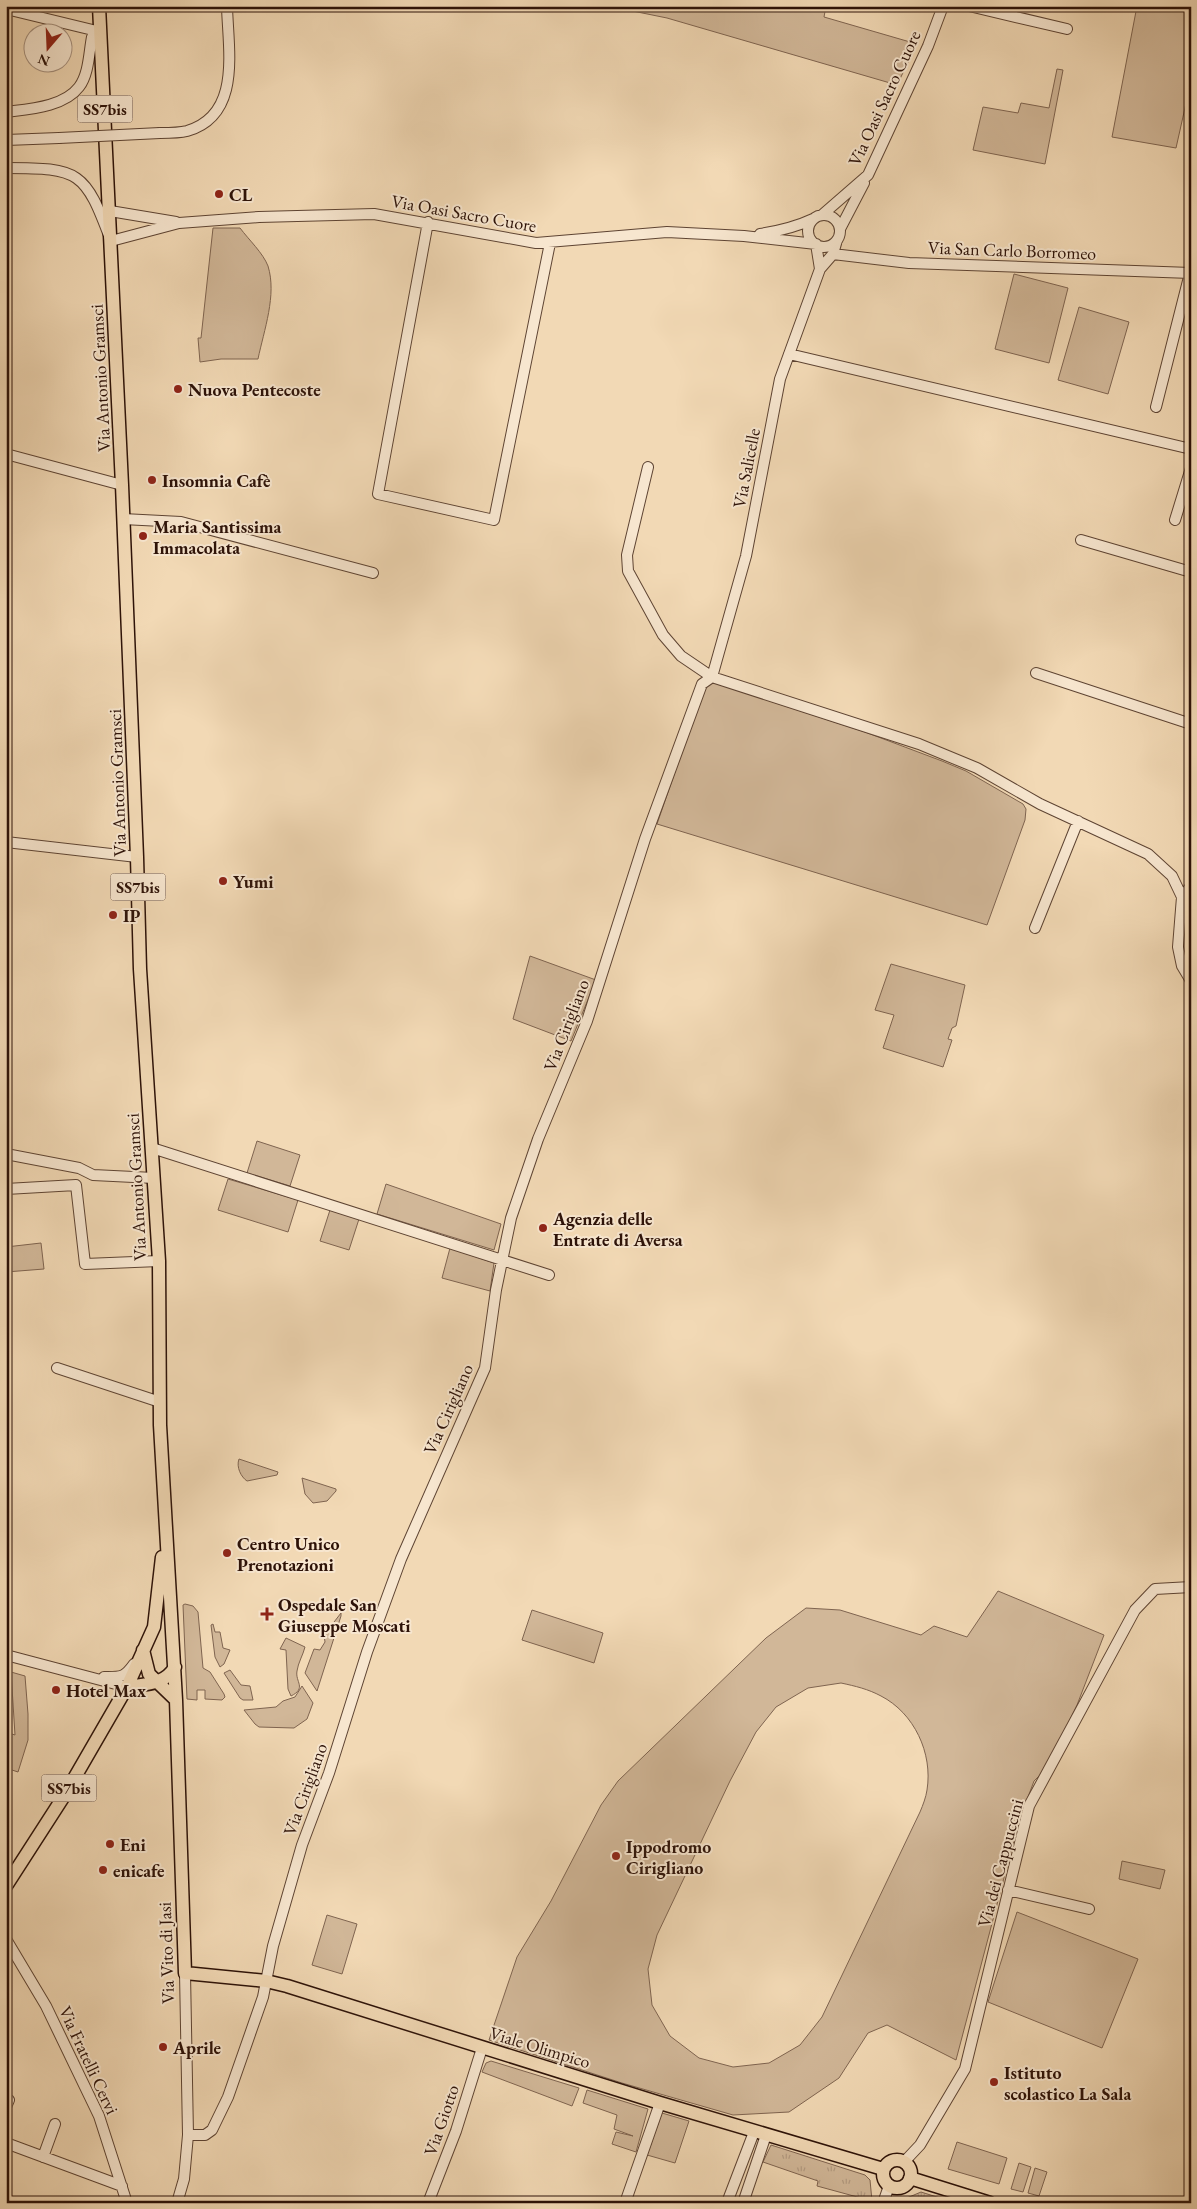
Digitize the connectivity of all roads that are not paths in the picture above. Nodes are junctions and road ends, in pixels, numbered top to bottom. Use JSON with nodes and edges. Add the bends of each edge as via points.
{"nodes":[{"id":1,"x":99,"y":6,"type":"edge"},
{"id":2,"x":227,"y":6,"type":"edge"},
{"id":3,"x":943,"y":6,"type":"edge"},
{"id":4,"x":969,"y":6,"type":"edge"},
{"id":5,"x":6,"y":9,"type":"edge"},
{"id":6,"x":1067,"y":29,"type":"dead end"},
{"id":7,"x":101,"y":32,"type":"junction"},
{"id":8,"x":6,"y":112,"type":"edge"},
{"id":9,"x":6,"y":140,"type":"edge"},
{"id":10,"x":6,"y":168,"type":"edge"},
{"id":11,"x":868,"y":175,"type":"junction"},
{"id":12,"x":110,"y":211,"type":"junction"},
{"id":13,"x":819,"y":216,"type":"junction"},
{"id":14,"x":428,"y":222,"type":"junction"},
{"id":15,"x":179,"y":223,"type":"junction"},
{"id":16,"x":840,"y":229,"type":"junction"},
{"id":17,"x":744,"y":236,"type":"junction"},
{"id":18,"x":837,"y":240,"type":"junction"},
{"id":19,"x":111,"y":241,"type":"junction"},
{"id":20,"x":550,"y":243,"type":"junction"},
{"id":21,"x":816,"y":244,"type":"junction"},
{"id":22,"x":833,"y":254,"type":"junction"},
{"id":23,"x":820,"y":269,"type":"junction"},
{"id":24,"x":1190,"y":273,"type":"edge"},
{"id":25,"x":789,"y":354,"type":"junction"},
{"id":26,"x":1156,"y":407,"type":"dead end"},
{"id":27,"x":1191,"y":449,"type":"edge"},
{"id":28,"x":6,"y":454,"type":"edge"},
{"id":29,"x":648,"y":467,"type":"dead end"},
{"id":30,"x":1191,"y":468,"type":"edge"},
{"id":31,"x":122,"y":485,"type":"junction"},
{"id":32,"x":123,"y":519,"type":"junction"},
{"id":33,"x":1176,"y":520,"type":"dead end"},
{"id":34,"x":1081,"y":540,"type":"dead end"},
{"id":35,"x":1191,"y":572,"type":"edge"},
{"id":36,"x":373,"y":573,"type":"dead end"},
{"id":37,"x":1036,"y":673,"type":"dead end"},
{"id":38,"x":712,"y":677,"type":"junction"},
{"id":39,"x":1191,"y":724,"type":"edge"},
{"id":40,"x":1078,"y":821,"type":"junction"},
{"id":41,"x":6,"y":842,"type":"edge"},
{"id":42,"x":137,"y":857,"type":"junction"},
{"id":43,"x":1191,"y":886,"type":"edge"},
{"id":44,"x":1182,"y":897,"type":"junction"},
{"id":45,"x":1035,"y":928,"type":"dead end"},
{"id":46,"x":1191,"y":981,"type":"edge"},
{"id":47,"x":152,"y":1148,"type":"junction"},
{"id":48,"x":6,"y":1154,"type":"edge"},
{"id":49,"x":154,"y":1178,"type":"junction"},
{"id":50,"x":6,"y":1189,"type":"edge"},
{"id":51,"x":502,"y":1258,"type":"junction"},
{"id":52,"x":158,"y":1261,"type":"junction"},
{"id":53,"x":548,"y":1275,"type":"dead end"},
{"id":54,"x":57,"y":1368,"type":"dead end"},
{"id":55,"x":160,"y":1402,"type":"junction"},
{"id":56,"x":165,"y":1532,"type":"junction"},
{"id":57,"x":1191,"y":1587,"type":"edge"},
{"id":58,"x":154,"y":1627,"type":"junction"},
{"id":59,"x":172,"y":1629,"type":"junction"},
{"id":60,"x":143,"y":1650,"type":"junction"},
{"id":61,"x":6,"y":1655,"type":"edge"},
{"id":62,"x":175,"y":1667,"type":"junction"},
{"id":63,"x":96,"y":1678,"type":"junction"},
{"id":64,"x":156,"y":1682,"type":"junction"},
{"id":65,"x":127,"y":1687,"type":"junction"},
{"id":66,"x":176,"y":1700,"type":"junction"},
{"id":67,"x":10,"y":1872,"type":"edge"},
{"id":68,"x":6,"y":1886,"type":"edge"},
{"id":69,"x":1008,"y":1890,"type":"junction"},
{"id":70,"x":1089,"y":1909,"type":"dead end"},
{"id":71,"x":6,"y":1939,"type":"edge"},
{"id":72,"x":185,"y":1973,"type":"junction"},
{"id":73,"x":266,"y":1981,"type":"junction"},
{"id":74,"x":482,"y":2048,"type":"junction"},
{"id":75,"x":660,"y":2103,"type":"junction"},
{"id":76,"x":55,"y":2124,"type":"dead end"},
{"id":77,"x":760,"y":2133,"type":"junction"},
{"id":78,"x":188,"y":2136,"type":"junction"},
{"id":79,"x":6,"y":2143,"type":"edge"},
{"id":80,"x":43,"y":2157,"type":"junction"},
{"id":81,"x":904,"y":2162,"type":"junction"},
{"id":82,"x":883,"y":2169,"type":"junction"},
{"id":83,"x":910,"y":2178,"type":"junction"},
{"id":84,"x":122,"y":2186,"type":"junction"},
{"id":85,"x":889,"y":2186,"type":"junction"},
{"id":86,"x":728,"y":2200,"type":"dead end"},
{"id":87,"x":127,"y":2203,"type":"edge"},
{"id":88,"x":177,"y":2203,"type":"edge"},
{"id":89,"x":428,"y":2203,"type":"edge"},
{"id":90,"x":625,"y":2203,"type":"edge"},
{"id":91,"x":742,"y":2203,"type":"edge"},
{"id":92,"x":883,"y":2203,"type":"edge"},
{"id":93,"x":990,"y":2203,"type":"edge"}],
"edges":[{"from":1,"to":7,"type":"main road","number":"SS7bis"},
{"from":2,"to":9,"type":"street","bridge":true,"via":[[228,77],[226,93],[213,118],[186,131]]},
{"from":3,"to":11,"type":"street","name":"Via Oasi Sacro Cuore","via":[[928,46]]},
{"from":4,"to":6,"type":"street"},
{"from":5,"to":7,"type":"street"},
{"from":7,"to":8,"type":"street","via":[[92,37],[86,70],[79,86],[63,99],[31,109]]},
{"from":7,"to":12,"type":"main road","number":"SS7bis"},
{"from":10,"to":19,"type":"street","via":[[50,169],[75,177],[87,186],[94,197]]},
{"from":11,"to":13,"type":"street","name":"Via Oasi Sacro Cuore"},
{"from":11,"to":16,"type":"street"},
{"from":12,"to":15,"type":"street","name":"Via Oasi Sacro Cuore"},
{"from":12,"to":19,"type":"main road","name":"Via Antonio Gramsci","number":"SS7bis"},
{"from":13,"to":16,"type":"street","via":[[827,215],[836,220]]},
{"from":13,"to":17,"type":"street","name":"Via Oasi Sacro Cuore","via":[[780,231]]},
{"from":13,"to":21,"type":"street","via":[[808,231]]},
{"from":14,"to":15,"type":"street","name":"Via Oasi Sacro Cuore","via":[[374,214]]},
{"from":14,"to":20,"type":"street","name":"Via Oasi Sacro Cuore","via":[[522,241]]},
{"from":14,"to":20,"type":"street","via":[[378,494],[494,520]]},
{"from":15,"to":19,"type":"street","name":"Via Oasi Sacro Cuore"},
{"from":16,"to":18,"type":"street"},
{"from":17,"to":20,"type":"street","name":"Via Oasi Sacro Cuore","via":[[650,232]]},
{"from":17,"to":21,"type":"street","name":"Via Oasi Sacro Cuore"},
{"from":18,"to":21,"type":"street","via":[[829,246]]},
{"from":18,"to":22,"type":"street"},
{"from":19,"to":31,"type":"main road","name":"Via Antonio Gramsci","number":"SS7bis"},
{"from":21,"to":23,"type":"street"},
{"from":22,"to":23,"type":"street"},
{"from":22,"to":24,"type":"street","name":"Via San Carlo Borromeo","via":[[909,263]]},
{"from":23,"to":25,"type":"street","name":"Via Salicelle"},
{"from":24,"to":26,"type":"street"},
{"from":25,"to":27,"type":"street"},
{"from":25,"to":38,"type":"street","name":"Via Salicelle","via":[[780,379],[744,564]]},
{"from":28,"to":31,"type":"street"},
{"from":29,"to":38,"type":"street","via":[[627,555],[628,570],[662,635],[681,656]]},
{"from":30,"to":33,"type":"street"},
{"from":31,"to":32,"type":"main road","name":"Via Antonio Gramsci","number":"SS7bis"},
{"from":32,"to":36,"type":"street","via":[[181,522]]},
{"from":32,"to":42,"type":"main road","name":"Via Antonio Gramsci","number":"SS7bis"},
{"from":34,"to":35,"type":"street"},
{"from":37,"to":39,"type":"street"},
{"from":38,"to":40,"type":"street","via":[[919,744],[977,768],[1040,804]]},
{"from":38,"to":51,"type":"street","name":"Via Cirigliano","via":[[702,684],[645,839],[587,1021],[538,1139],[511,1218]]},
{"from":40,"to":44,"type":"street","via":[[1148,854],[1172,876]]},
{"from":40,"to":45,"type":"street"},
{"from":41,"to":42,"type":"street"},
{"from":42,"to":47,"type":"main road","name":"Via Antonio Gramsci","number":"SS7bis","via":[[140,969]]},
{"from":43,"to":44,"type":"street"},
{"from":44,"to":46,"type":"street","via":[[1178,947],[1182,966]]},
{"from":47,"to":49,"type":"main road","name":"Via Antonio Gramsci","number":"SS7bis"},
{"from":47,"to":51,"type":"street"},
{"from":48,"to":49,"type":"street","via":[[79,1168],[93,1175]]},
{"from":49,"to":52,"type":"main road","name":"Via Antonio Gramsci","number":"SS7bis"},
{"from":50,"to":52,"type":"street","via":[[76,1185],[85,1264]]},
{"from":51,"to":53,"type":"street"},
{"from":51,"to":73,"type":"street","name":"Via Cirigliano","via":[[485,1368],[401,1559],[370,1643],[329,1773],[302,1845]]},
{"from":52,"to":55,"type":"main road","name":"Via Antonio Gramsci","number":"SS7bis"},
{"from":54,"to":55,"type":"street"},
{"from":55,"to":56,"type":"main road","name":"Via Antonio Gramsci","number":"SS7bis"},
{"from":56,"to":58,"type":"main road","name":"Via Antonio Gramsci","number":"SS7bis"},
{"from":56,"to":59,"type":"main road","name":"Via Antonio Gramsci","number":"SS7bis"},
{"from":57,"to":69,"type":"street","name":"Via dei Cappuccini","via":[[1155,1589],[1135,1610],[1029,1806]]},
{"from":58,"to":59,"type":"main road","via":[[160,1624]]},
{"from":58,"to":60,"type":"main road","name":"Via Antonio Gramsci","number":"SS7bis"},
{"from":59,"to":62,"type":"main road","name":"Via Antonio Gramsci","number":"SS7bis"},
{"from":60,"to":63,"type":"street","via":[[127,1674]]},
{"from":60,"to":64,"type":"main road","via":[[149,1674]]},
{"from":60,"to":65,"type":"main road","name":"Via Antonio Gramsci","number":"SS7bis"},
{"from":61,"to":63,"type":"street"},
{"from":62,"to":64,"type":"main road","via":[[171,1674]]},
{"from":62,"to":66,"type":"main road","name":"Via Vito di Jasi"},
{"from":63,"to":65,"type":"street"},
{"from":64,"to":65,"type":"main road"},
{"from":64,"to":66,"type":"main road"},
{"from":65,"to":67,"type":"main road","number":"SS7bis","via":[[64,1796]]},
{"from":66,"to":72,"type":"main road","name":"Via Vito di Jasi"},
{"from":67,"to":68,"type":"main road","number":"SS7bis"},
{"from":69,"to":70,"type":"street"},
{"from":69,"to":81,"type":"street","name":"Via dei Cappuccini","via":[[965,2068],[920,2145]]},
{"from":71,"to":84,"type":"street","name":"Via Fratelli Cervi","via":[[46,2006],[100,2116]]},
{"from":72,"to":73,"type":"main road","name":"Viale Olimpico"},
{"from":72,"to":78,"type":"street","name":"Via Vito di Jasi"},
{"from":73,"to":74,"type":"main road","name":"Viale Olimpico"},
{"from":73,"to":78,"type":"street","name":"Via Cirigliano","via":[[228,2097],[212,2130],[206,2135]]},
{"from":74,"to":75,"type":"main road","name":"Viale Olimpico"},
{"from":74,"to":89,"type":"street","name":"Via Giotto","via":[[456,2131]]},
{"from":75,"to":77,"type":"main road","name":"Viale Olimpico"},
{"from":75,"to":90,"type":"street"},
{"from":76,"to":80,"type":"street"},
{"from":77,"to":82,"type":"main road","name":"Viale Olimpico"},
{"from":77,"to":86,"type":"street"},
{"from":77,"to":91,"type":"street"},
{"from":78,"to":88,"type":"street","name":"Via Vito di Jasi","via":[[184,2179]]},
{"from":79,"to":80,"type":"street"},
{"from":80,"to":84,"type":"street"},
{"from":81,"to":82,"type":"main road","via":[[894,2160]]},
{"from":81,"to":83,"type":"main road","via":[[910,2169]]},
{"from":82,"to":85,"type":"main road","via":[[883,2179]]},
{"from":83,"to":85,"type":"main road","via":[[902,2188]]},
{"from":83,"to":93,"type":"main road"},
{"from":84,"to":87,"type":"street","name":"Via Fratelli Cervi"},
{"from":85,"to":92,"type":"street"}]}
